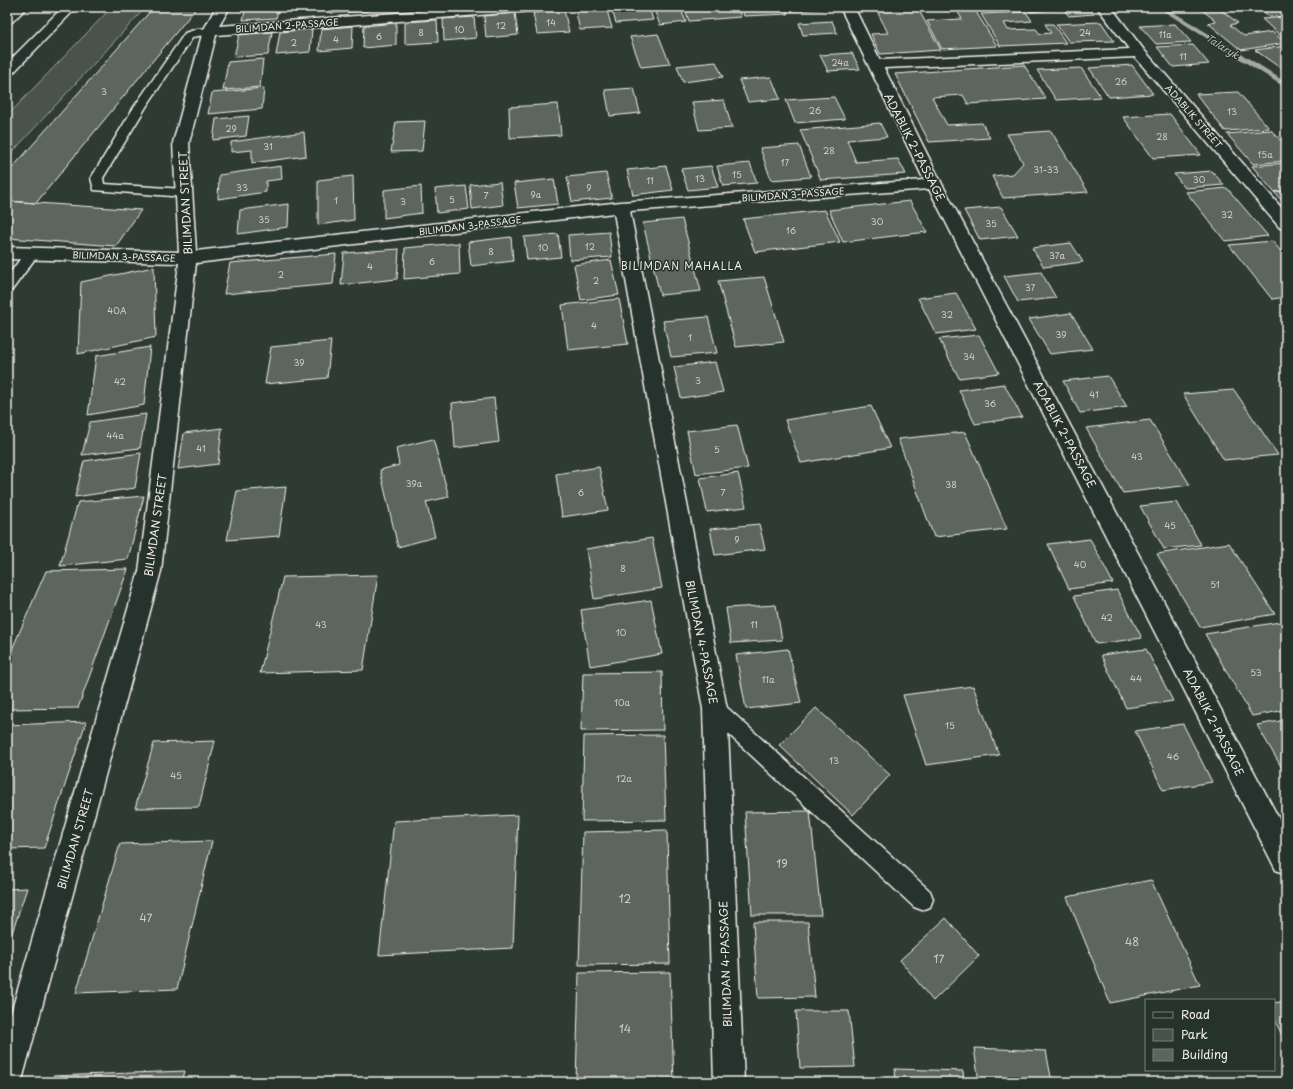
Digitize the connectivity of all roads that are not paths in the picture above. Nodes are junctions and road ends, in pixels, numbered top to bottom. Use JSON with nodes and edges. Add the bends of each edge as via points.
{"nodes":[{"id":1,"x":20,"y":7,"type":"edge"},
{"id":2,"x":70,"y":7,"type":"edge"},
{"id":3,"x":222,"y":7,"type":"edge"},
{"id":4,"x":533,"y":7,"type":"edge"},
{"id":5,"x":847,"y":7,"type":"edge"},
{"id":6,"x":1104,"y":7,"type":"edge"},
{"id":7,"x":7,"y":19,"type":"edge"},
{"id":8,"x":210,"y":31,"type":"junction"},
{"id":9,"x":1139,"y":53,"type":"junction"},
{"id":10,"x":874,"y":64,"type":"junction"},
{"id":11,"x":7,"y":72,"type":"edge"},
{"id":12,"x":934,"y":184,"type":"junction"},
{"id":13,"x":184,"y":193,"type":"junction"},
{"id":14,"x":621,"y":207,"type":"junction"},
{"id":15,"x":1286,"y":224,"type":"edge"},
{"id":16,"x":7,"y":253,"type":"edge"},
{"id":17,"x":32,"y":253,"type":"junction"},
{"id":18,"x":188,"y":258,"type":"junction"},
{"id":19,"x":7,"y":287,"type":"edge"},
{"id":20,"x":715,"y":709,"type":"junction"},
{"id":21,"x":1286,"y":860,"type":"edge"},
{"id":22,"x":922,"y":899,"type":"dead end"},
{"id":23,"x":7,"y":1080,"type":"edge"},
{"id":24,"x":729,"y":1082,"type":"edge"}],
"edges":[{"from":1,"to":7,"type":"street"},
{"from":2,"to":11,"type":"street"},
{"from":3,"to":8,"type":"street","name":"BILIMDAN STREET"},
{"from":4,"to":8,"type":"street","name":"BILIMDAN 2-PASSAGE"},
{"from":5,"to":10,"type":"street","name":"АDАBLIK 2-PASSAGE"},
{"from":6,"to":9,"type":"street","name":"ADABLIK STREET"},
{"from":8,"to":13,"type":"street","name":"BILIMDAN STREET","via":[[181,143]]},
{"from":8,"to":13,"type":"lane","via":[[189,35],[140,107],[97,178],[98,187]]},
{"from":9,"to":10,"type":"street"},
{"from":9,"to":15,"type":"street","name":"ADABLIK STREET"},
{"from":10,"to":12,"type":"street","name":"АDАBLIK 2-PASSAGE"},
{"from":12,"to":14,"type":"street","name":"BILIMDAN 3-PASSAGE"},
{"from":12,"to":21,"type":"street","name":"АDАBLIK 2-PASSAGE"},
{"from":13,"to":18,"type":"street","name":"BILIMDAN STREET"},
{"from":14,"to":18,"type":"street","name":"BILIMDAN 3-PASSAGE"},
{"from":14,"to":20,"type":"street","name":"BILIMDAN 4-PASSAGE"},
{"from":16,"to":17,"type":"street","name":"BILIMDAN 3-PASSAGE"},
{"from":17,"to":18,"type":"street","name":"BILIMDAN 3-PASSAGE"},
{"from":17,"to":19,"type":"lane"},
{"from":18,"to":23,"type":"street","name":"BILIMDAN STREET","via":[[150,571]]},
{"from":20,"to":22,"type":"lane"},
{"from":20,"to":24,"type":"street","name":"BILIMDAN 4-PASSAGE"}]}
